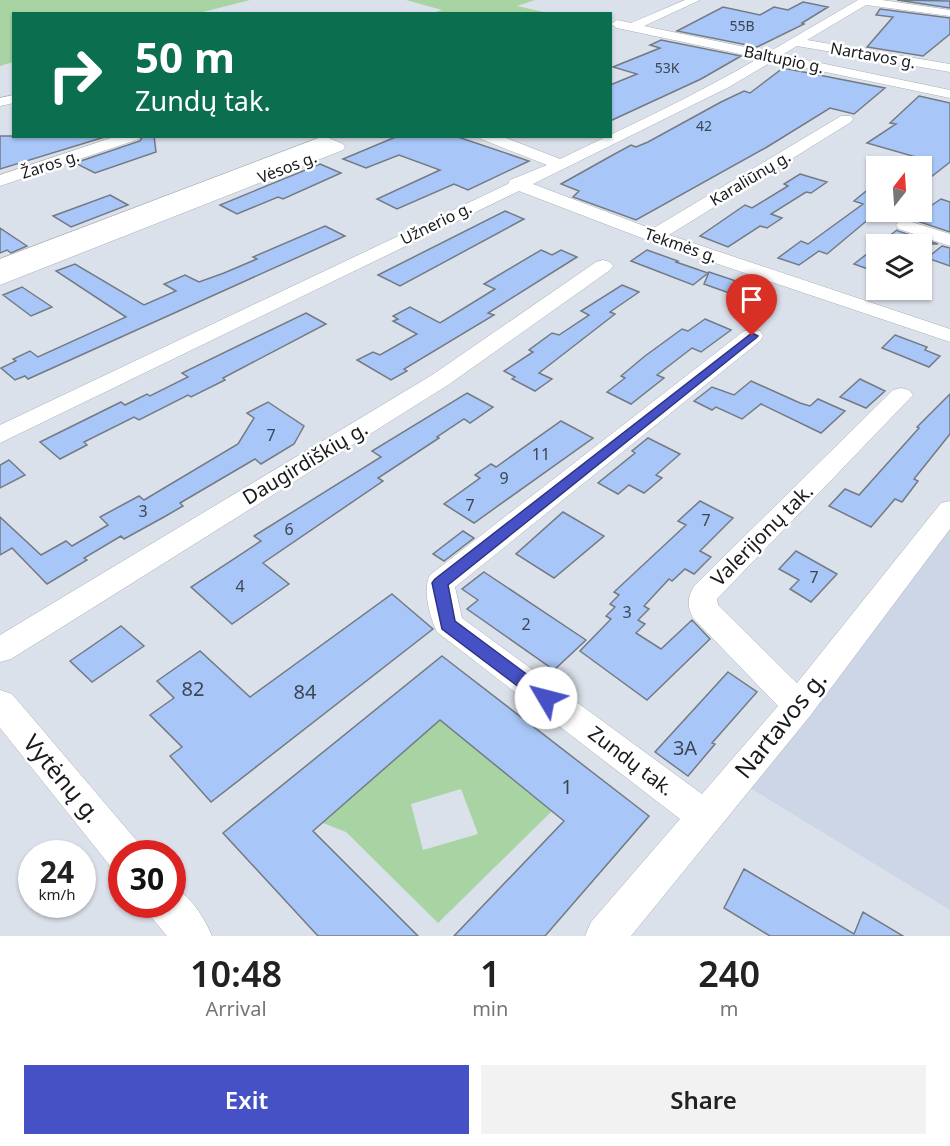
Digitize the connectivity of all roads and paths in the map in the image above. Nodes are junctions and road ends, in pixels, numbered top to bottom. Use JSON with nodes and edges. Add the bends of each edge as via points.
{"nodes":[{"id":1,"x":694,"y":0,"type":"edge"},
{"id":2,"x":866,"y":0,"type":"edge"},
{"id":3,"x":950,"y":13,"type":"edge"},
{"id":4,"x":617,"y":24,"type":"dead end"},
{"id":5,"x":632,"y":27,"type":"junction"},
{"id":6,"x":796,"y":42,"type":"junction"},
{"id":7,"x":771,"y":57,"type":"junction"},
{"id":8,"x":950,"y":68,"type":"edge"},
{"id":9,"x":950,"y":94,"type":"edge"},
{"id":10,"x":846,"y":119,"type":"dead end"},
{"id":11,"x":128,"y":138,"type":"edge"},
{"id":12,"x":491,"y":138,"type":"edge"},
{"id":13,"x":561,"y":164,"type":"junction"},
{"id":14,"x":0,"y":181,"type":"edge"},
{"id":15,"x":516,"y":184,"type":"junction"},
{"id":16,"x":905,"y":225,"type":"dead end"},
{"id":17,"x":654,"y":236,"type":"junction"},
{"id":18,"x":950,"y":240,"type":"edge"},
{"id":19,"x":0,"y":266,"type":"edge"},
{"id":20,"x":603,"y":266,"type":"dead end"},
{"id":21,"x":0,"y":279,"type":"edge"},
{"id":22,"x":752,"y":336,"type":"dead end"},
{"id":23,"x":950,"y":336,"type":"edge"},
{"id":24,"x":901,"y":395,"type":"dead end"},
{"id":25,"x":0,"y":435,"type":"edge"},
{"id":26,"x":950,"y":510,"type":"edge"},
{"id":27,"x":0,"y":650,"type":"edge"},
{"id":28,"x":0,"y":704,"type":"edge"},
{"id":29,"x":798,"y":706,"type":"junction"},
{"id":30,"x":705,"y":817,"type":"junction"},
{"id":31,"x":112,"y":840,"type":"edge"},
{"id":32,"x":177,"y":918,"type":"edge"},
{"id":33,"x":192,"y":936,"type":"edge"},
{"id":34,"x":605,"y":936,"type":"edge"}],
"edges":[{"from":1,"to":5,"type":"street"},
{"from":2,"to":3,"type":"street"},
{"from":2,"to":6,"type":"street","name":"Užnerio g."},
{"from":4,"to":5,"type":"street","name":"Baltupio g."},
{"from":5,"to":7,"type":"street","name":"Baltupio g."},
{"from":6,"to":7,"type":"street","name":"Užnerio g."},
{"from":6,"to":8,"type":"street","name":"Nartavos g."},
{"from":7,"to":9,"type":"street","name":"Baltupio g."},
{"from":7,"to":13,"type":"street","name":"Užnerio g.","via":[[668,113]]},
{"from":10,"to":17,"type":"street","name":"Karaliūnų g."},
{"from":11,"to":14,"type":"street","name":"Žaros g."},
{"from":12,"to":13,"type":"street"},
{"from":13,"to":15,"type":"street","name":"Užnerio g."},
{"from":15,"to":17,"type":"street","name":"Tekmės g."},
{"from":15,"to":25,"type":"street","name":"Užnerio g."},
{"from":16,"to":18,"type":"street"},
{"from":17,"to":23,"type":"street","name":"Tekmės g."},
{"from":19,"to":21,"type":"street","name":"Vėsos g.","via":[[323,141],[337,147]]},
{"from":20,"to":27,"type":"street","name":"Daugirdiškių g.","via":[[440,380]]},
{"from":22,"to":30,"type":"street","name":"Zundų tak.","via":[[440,583],[448,624]]},
{"from":24,"to":29,"type":"street","name":"Valerijonų tak.","via":[[704,594],[704,610]]},
{"from":26,"to":29,"type":"street","name":"Nartavos g."},
{"from":28,"to":31,"type":"street","name":"Vytėnų g."},
{"from":29,"to":30,"type":"street","name":"Nartavos g."},
{"from":30,"to":34,"type":"street","name":"Nartavos g."},
{"from":32,"to":33,"type":"street"}]}
